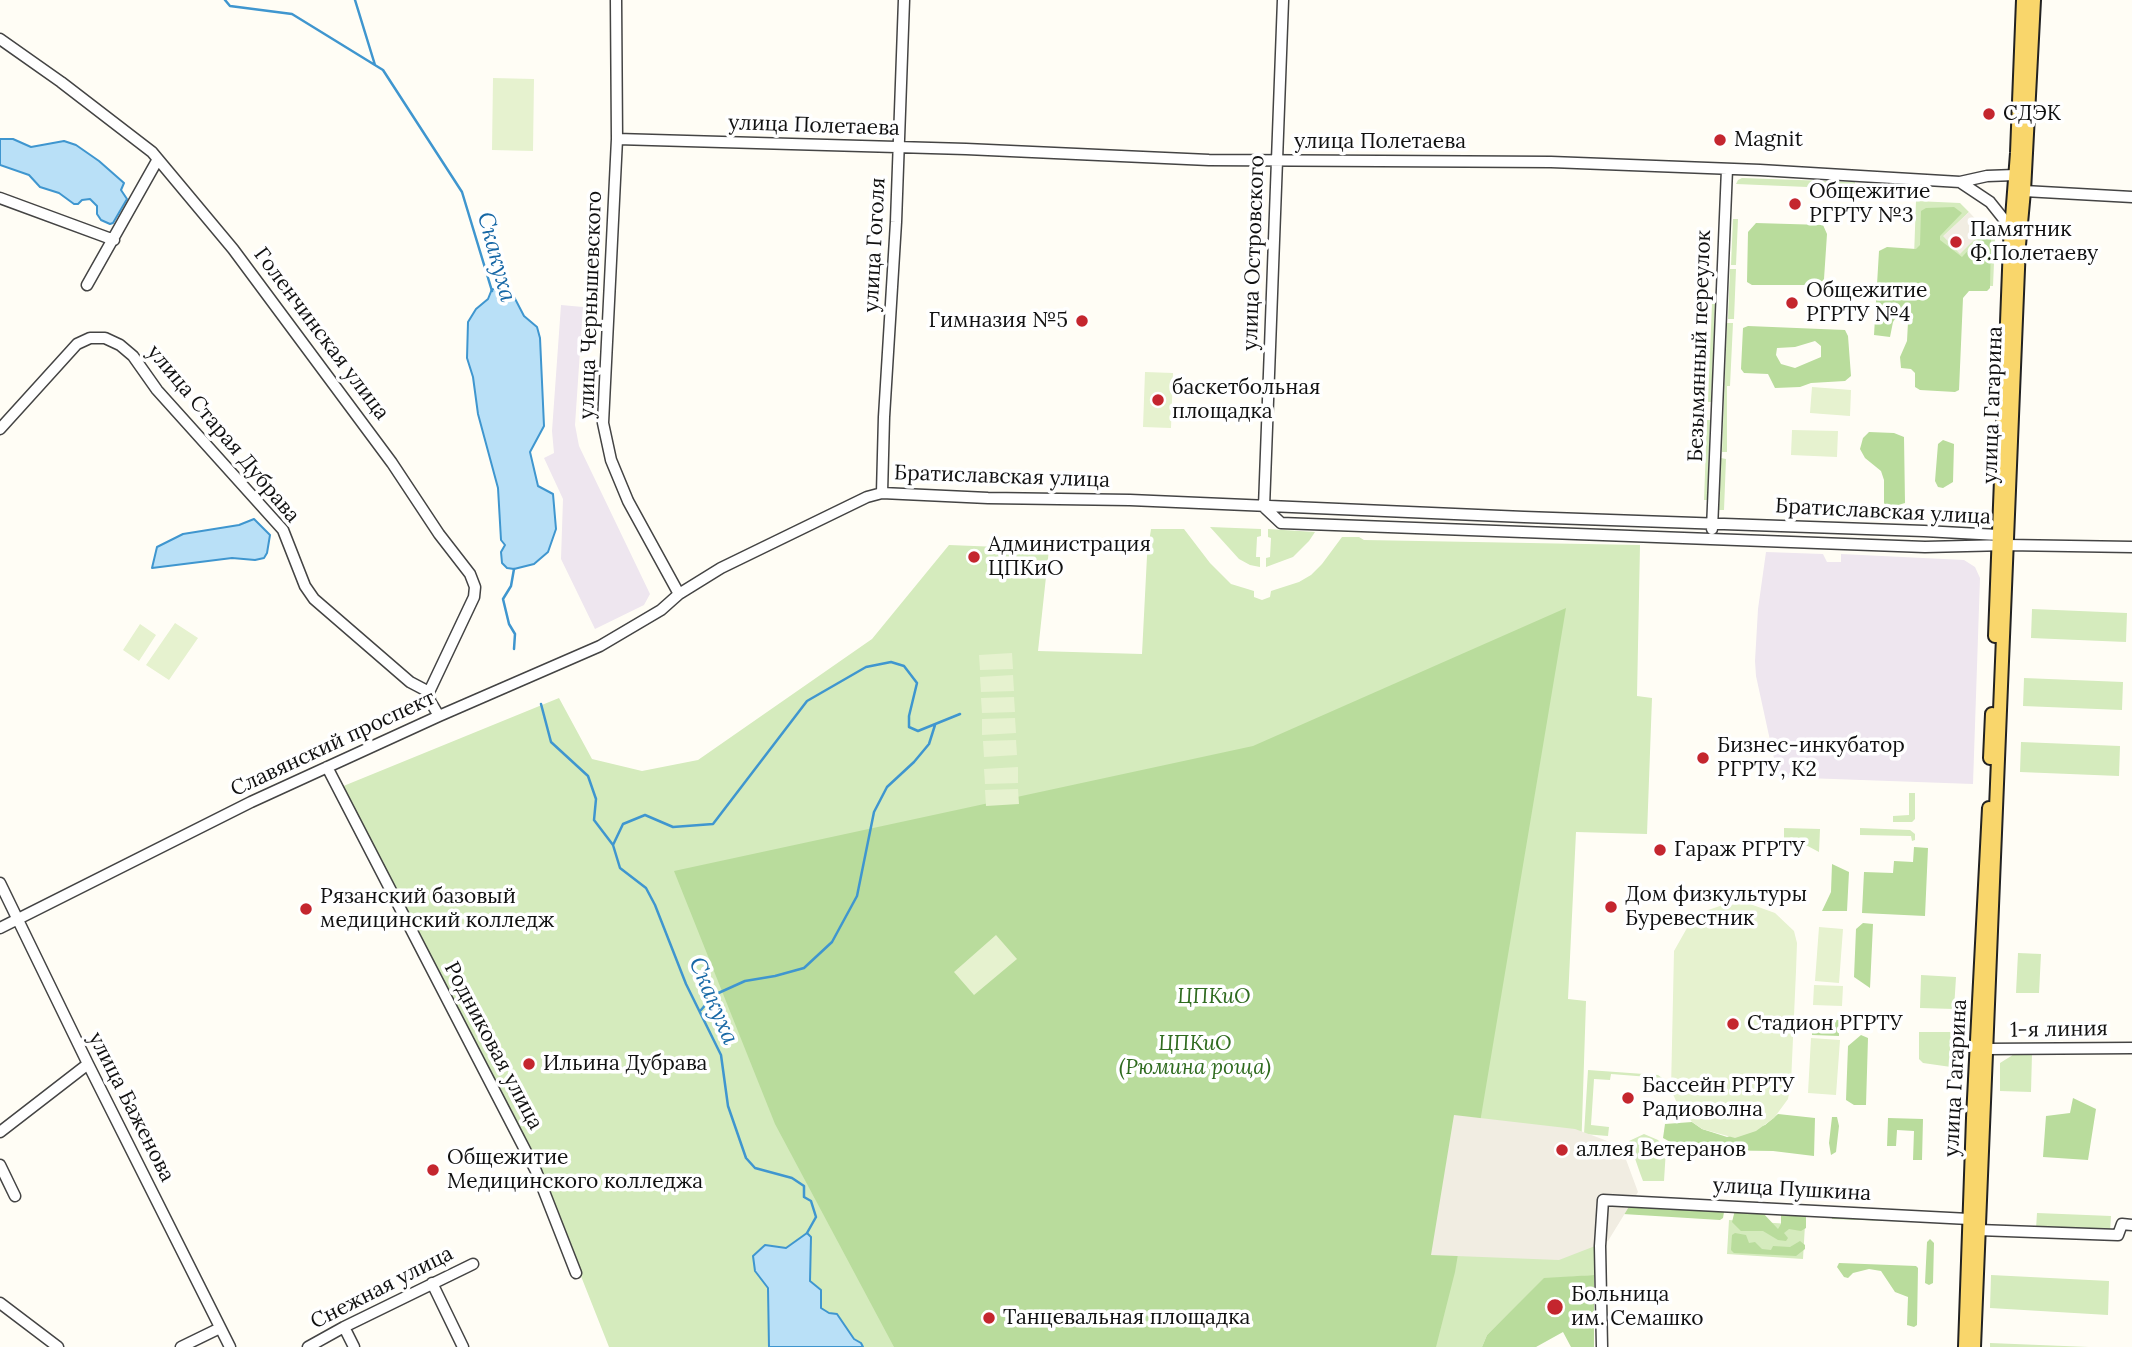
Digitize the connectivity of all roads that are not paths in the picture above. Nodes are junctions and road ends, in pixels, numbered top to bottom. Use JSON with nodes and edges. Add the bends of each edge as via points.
{"nodes":[{"id":1,"x":616,"y":0,"type":"edge"},
{"id":2,"x":904,"y":0,"type":"edge"},
{"id":3,"x":1283,"y":0,"type":"edge"},
{"id":4,"x":2023,"y":0,"type":"edge"},
{"id":5,"x":2034,"y":0,"type":"edge"},
{"id":6,"x":0,"y":39,"type":"edge"},
{"id":7,"x":617,"y":139,"type":"junction"},
{"id":8,"x":898,"y":148,"type":"junction"},
{"id":9,"x":2026,"y":152,"type":"junction"},
{"id":10,"x":158,"y":159,"type":"junction"},
{"id":11,"x":1277,"y":160,"type":"junction"},
{"id":12,"x":1727,"y":169,"type":"junction"},
{"id":13,"x":2015,"y":175,"type":"junction"},
{"id":14,"x":1960,"y":182,"type":"junction"},
{"id":15,"x":2024,"y":191,"type":"junction"},
{"id":16,"x":2132,"y":197,"type":"edge"},
{"id":17,"x":0,"y":198,"type":"edge"},
{"id":18,"x":2010,"y":234,"type":"junction"},
{"id":19,"x":114,"y":240,"type":"junction"},
{"id":20,"x":87,"y":285,"type":"dead end"},
{"id":21,"x":0,"y":429,"type":"edge"},
{"id":22,"x":882,"y":492,"type":"junction"},
{"id":23,"x":1264,"y":507,"type":"junction"},
{"id":24,"x":1712,"y":524,"type":"junction"},
{"id":25,"x":1713,"y":538,"type":"junction"},
{"id":26,"x":2001,"y":542,"type":"junction"},
{"id":27,"x":2132,"y":547,"type":"edge"},
{"id":28,"x":679,"y":593,"type":"junction"},
{"id":29,"x":429,"y":692,"type":"junction"},
{"id":30,"x":439,"y":716,"type":"junction"},
{"id":31,"x":327,"y":767,"type":"junction"},
{"id":32,"x":1993,"y":812,"type":"junction"},
{"id":33,"x":0,"y":883,"type":"edge"},
{"id":34,"x":18,"y":918,"type":"junction"},
{"id":35,"x":0,"y":928,"type":"edge"},
{"id":36,"x":2132,"y":1048,"type":"edge"},
{"id":37,"x":1987,"y":1049,"type":"junction"},
{"id":38,"x":88,"y":1064,"type":"junction"},
{"id":39,"x":0,"y":1132,"type":"edge"},
{"id":40,"x":0,"y":1166,"type":"edge"},
{"id":41,"x":15,"y":1196,"type":"dead end"},
{"id":42,"x":1975,"y":1223,"type":"junction"},
{"id":43,"x":2132,"y":1225,"type":"edge"},
{"id":44,"x":473,"y":1264,"type":"dead end"},
{"id":45,"x":576,"y":1273,"type":"dead end"},
{"id":46,"x":432,"y":1283,"type":"junction"},
{"id":47,"x":0,"y":1303,"type":"edge"},
{"id":48,"x":344,"y":1327,"type":"junction"},
{"id":49,"x":220,"y":1328,"type":"junction"},
{"id":50,"x":58,"y":1347,"type":"edge"},
{"id":51,"x":181,"y":1347,"type":"edge"},
{"id":52,"x":230,"y":1347,"type":"edge"},
{"id":53,"x":308,"y":1347,"type":"edge"},
{"id":54,"x":354,"y":1347,"type":"edge"},
{"id":55,"x":463,"y":1347,"type":"edge"},
{"id":56,"x":1602,"y":1347,"type":"edge"},
{"id":57,"x":1965,"y":1347,"type":"edge"},
{"id":58,"x":1974,"y":1347,"type":"edge"}],
"edges":[{"from":1,"to":7,"type":"street","name":"улица Чернышевского"},
{"from":2,"to":8,"type":"street","name":"улица Гоголя"},
{"from":3,"to":11,"type":"street","name":"улица Островского"},
{"from":4,"to":13,"type":"main road","name":"улица Гагарина"},
{"from":5,"to":9,"type":"main road","name":"улица Гагарина"},
{"from":6,"to":10,"type":"street","name":"Голенчинская улица"},
{"from":7,"to":8,"type":"street","name":"улица Полетаева"},
{"from":7,"to":28,"type":"street","name":"улица Чернышевского","via":[[603,423],[611,460],[628,501]]},
{"from":8,"to":11,"type":"street","name":"улица Полетаева"},
{"from":8,"to":22,"type":"street","name":"улица Гоголя"},
{"from":9,"to":13,"type":"main road"},
{"from":9,"to":15,"type":"main road","name":"улица Гагарина"},
{"from":10,"to":19,"type":"street"},
{"from":10,"to":29,"type":"street","name":"Голенчинская улица","via":[[310,350],[470,574],[474,597]]},
{"from":11,"to":12,"type":"street","name":"улица Полетаева"},
{"from":11,"to":23,"type":"street","name":"улица Островского"},
{"from":12,"to":14,"type":"street","name":"улица Полетаева"},
{"from":12,"to":24,"type":"street","name":"Безымянный переулок"},
{"from":13,"to":14,"type":"street","name":"улица Полетаева"},
{"from":13,"to":15,"type":"main road"},
{"from":13,"to":18,"type":"main road","name":"улица Гагарина"},
{"from":14,"to":18,"type":"street","via":[[1990,202]]},
{"from":15,"to":16,"type":"street"},
{"from":15,"to":26,"type":"main road","name":"улица Гагарина"},
{"from":17,"to":19,"type":"street"},
{"from":18,"to":26,"type":"main road","name":"улица Гагарина"},
{"from":19,"to":20,"type":"street"},
{"from":21,"to":29,"type":"street","name":"улица Старая Дубрава","via":[[77,344],[105,338],[120,345],[282,530],[314,599],[410,682]]},
{"from":22,"to":23,"type":"street","name":"Братиславская улица"},
{"from":22,"to":28,"type":"street","name":"Братиславская улица","via":[[764,546]]},
{"from":23,"to":24,"type":"street","name":"Братиславская улица"},
{"from":23,"to":25,"type":"street","name":"Братиславская улица","via":[[1281,523]]},
{"from":24,"to":25,"type":"street"},
{"from":24,"to":26,"type":"street","name":"Братиславская улица"},
{"from":25,"to":26,"type":"street","name":"Братиславская улица","via":[[1925,547]]},
{"from":26,"to":27,"type":"street"},
{"from":26,"to":32,"type":"main road","name":"улица Гагарина"},
{"from":28,"to":30,"type":"street","name":"Славянский проспект","via":[[661,610],[600,646]]},
{"from":29,"to":30,"type":"street"},
{"from":30,"to":31,"type":"street","name":"Славянский проспект"},
{"from":31,"to":34,"type":"street","name":"Славянский проспект"},
{"from":31,"to":45,"type":"street","name":"Родниковая улица","via":[[537,1171]]},
{"from":32,"to":37,"type":"main road","name":"улица Гагарина"},
{"from":32,"to":42,"type":"main road","name":"улица Гагарина"},
{"from":33,"to":34,"type":"street","name":"улица Баженова"},
{"from":34,"to":35,"type":"street","name":"Славянский проспект"},
{"from":34,"to":38,"type":"street","name":"улица Баженова"},
{"from":36,"to":37,"type":"street","name":"1-я линия"},
{"from":37,"to":42,"type":"main road","name":"улица Гагарина"},
{"from":38,"to":39,"type":"street"},
{"from":38,"to":49,"type":"street","name":"улица Баженова"},
{"from":40,"to":41,"type":"street"},
{"from":42,"to":43,"type":"street","name":"улица Пушкина","via":[[2118,1236],[2122,1224]]},
{"from":42,"to":56,"type":"street","name":"улица Пушкина","via":[[1603,1200]]},
{"from":42,"to":57,"type":"main road","name":"улица Гагарина"},
{"from":42,"to":58,"type":"main road","name":"улица Гагарина"},
{"from":44,"to":46,"type":"street","name":"Снежная улица"},
{"from":46,"to":48,"type":"street","name":"Снежная улица"},
{"from":46,"to":55,"type":"street"},
{"from":47,"to":50,"type":"street"},
{"from":48,"to":53,"type":"street","name":"Снежная улица"},
{"from":48,"to":54,"type":"street"},
{"from":49,"to":51,"type":"street"},
{"from":49,"to":52,"type":"street","name":"улица Баженова"}]}
